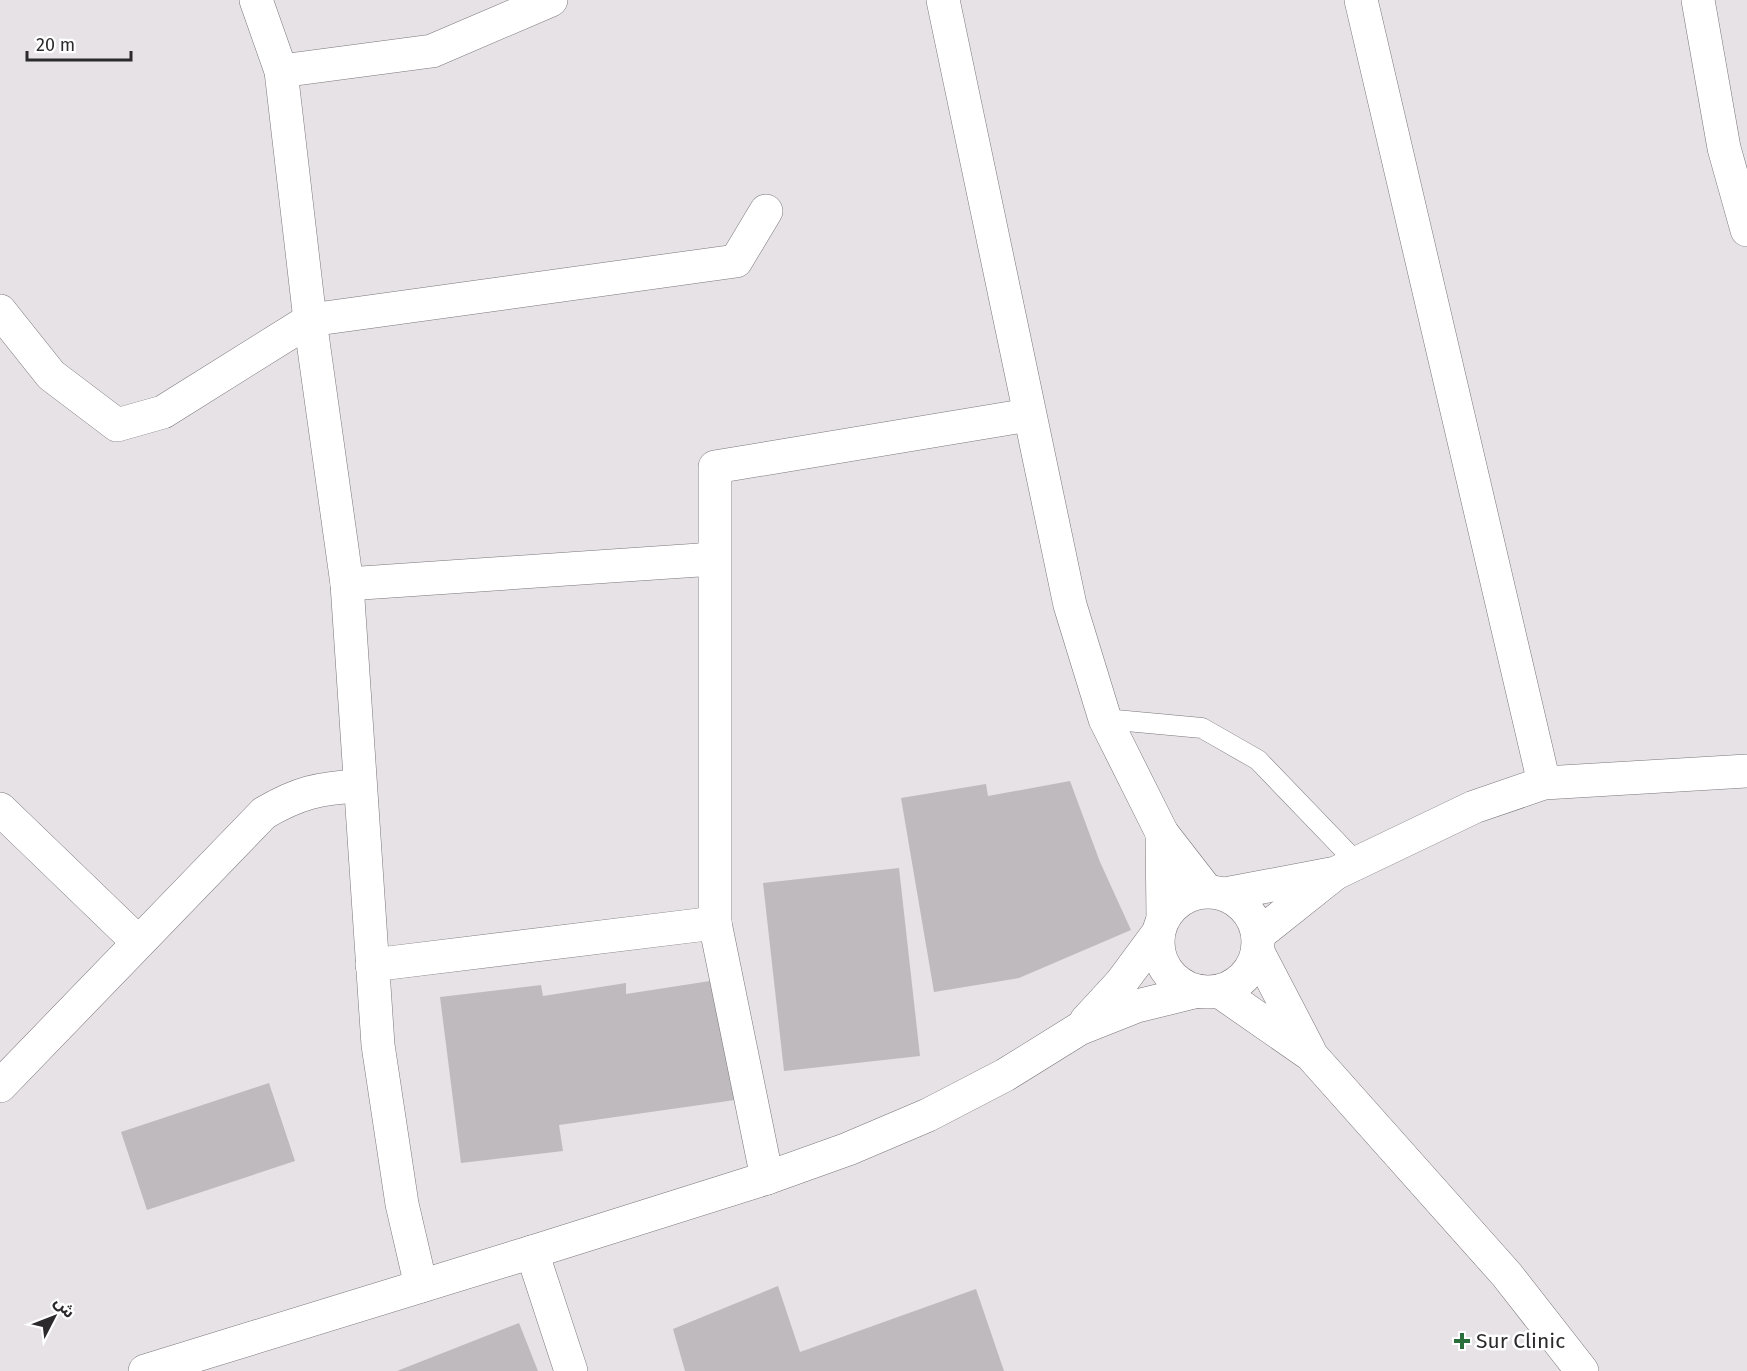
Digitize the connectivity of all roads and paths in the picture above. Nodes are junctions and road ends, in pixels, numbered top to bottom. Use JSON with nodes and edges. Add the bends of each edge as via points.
{"nodes":[{"id":1,"x":256,"y":0,"type":"edge"},
{"id":2,"x":551,"y":0,"type":"edge"},
{"id":3,"x":943,"y":0,"type":"edge"},
{"id":4,"x":1361,"y":0,"type":"edge"},
{"id":5,"x":1698,"y":0,"type":"edge"},
{"id":6,"x":281,"y":71,"type":"junction"},
{"id":7,"x":766,"y":211,"type":"dead end"},
{"id":8,"x":1747,"y":230,"type":"edge"},
{"id":9,"x":0,"y":311,"type":"edge"},
{"id":10,"x":310,"y":320,"type":"junction"},
{"id":11,"x":1028,"y":415,"type":"junction"},
{"id":12,"x":714,"y":559,"type":"junction"},
{"id":13,"x":347,"y":584,"type":"junction"},
{"id":14,"x":1105,"y":719,"type":"junction"},
{"id":15,"x":1747,"y":771,"type":"edge"},
{"id":16,"x":1544,"y":783,"type":"junction"},
{"id":17,"x":359,"y":786,"type":"junction"},
{"id":18,"x":0,"y":809,"type":"edge"},
{"id":19,"x":1162,"y":833,"type":"junction"},
{"id":20,"x":1347,"y":868,"type":"junction"},
{"id":21,"x":1216,"y":893,"type":"junction"},
{"id":22,"x":715,"y":923,"type":"junction"},
{"id":23,"x":1160,"y":926,"type":"junction"},
{"id":24,"x":138,"y":942,"type":"junction"},
{"id":25,"x":1258,"y":943,"type":"junction"},
{"id":26,"x":372,"y":965,"type":"junction"},
{"id":27,"x":1209,"y":991,"type":"junction"},
{"id":28,"x":1079,"y":1029,"type":"junction"},
{"id":29,"x":1311,"y":1055,"type":"junction"},
{"id":30,"x":0,"y":1086,"type":"edge"},
{"id":31,"x":767,"y":1178,"type":"junction"},
{"id":32,"x":532,"y":1252,"type":"junction"},
{"id":33,"x":421,"y":1286,"type":"junction"},
{"id":34,"x":145,"y":1371,"type":"edge"},
{"id":35,"x":571,"y":1371,"type":"edge"},
{"id":36,"x":1582,"y":1371,"type":"edge"}],
"edges":[{"from":1,"to":6,"type":"street"},
{"from":2,"to":6,"type":"street","via":[[432,51]]},
{"from":3,"to":11,"type":"street"},
{"from":4,"to":16,"type":"street"},
{"from":5,"to":8,"type":"street","via":[[1724,148]]},
{"from":6,"to":10,"type":"street"},
{"from":7,"to":10,"type":"street","via":[[736,261]]},
{"from":9,"to":10,"type":"street","via":[[51,375],[117,425],[163,412]]},
{"from":10,"to":13,"type":"street"},
{"from":11,"to":12,"type":"street","via":[[715,467]]},
{"from":11,"to":14,"type":"street","via":[[1070,605]]},
{"from":12,"to":13,"type":"street"},
{"from":12,"to":22,"type":"street"},
{"from":13,"to":17,"type":"street"},
{"from":14,"to":19,"type":"street"},
{"from":14,"to":20,"type":"lane","via":[[1202,728],[1258,760]]},
{"from":15,"to":16,"type":"street"},
{"from":16,"to":20,"type":"street","via":[[1474,807]]},
{"from":17,"to":24,"type":"street","via":[[325,787],[293,796],[264,813]]},
{"from":17,"to":26,"type":"street"},
{"from":18,"to":24,"type":"street"},
{"from":19,"to":21,"type":"street"},
{"from":19,"to":23,"type":"street"},
{"from":20,"to":21,"type":"street"},
{"from":20,"to":25,"type":"street"},
{"from":21,"to":23,"type":"street","via":[[1181,899]]},
{"from":21,"to":25,"type":"street","via":[[1241,903],[1252,917]]},
{"from":22,"to":26,"type":"street"},
{"from":22,"to":31,"type":"street"},
{"from":23,"to":27,"type":"street","via":[[1158,948],[1171,976],[1183,986]]},
{"from":23,"to":28,"type":"street","via":[[1121,983]]},
{"from":24,"to":30,"type":"street"},
{"from":25,"to":27,"type":"street","via":[[1248,973],[1230,988]]},
{"from":25,"to":29,"type":"street"},
{"from":26,"to":33,"type":"street","via":[[389,1125]]},
{"from":27,"to":28,"type":"street","via":[[1137,1006]]},
{"from":27,"to":29,"type":"street"},
{"from":28,"to":31,"type":"street","via":[[1005,1075],[928,1114]]},
{"from":29,"to":36,"type":"street","via":[[1507,1275]]},
{"from":31,"to":32,"type":"street"},
{"from":32,"to":33,"type":"street"},
{"from":32,"to":35,"type":"street"},
{"from":33,"to":34,"type":"street"}]}
